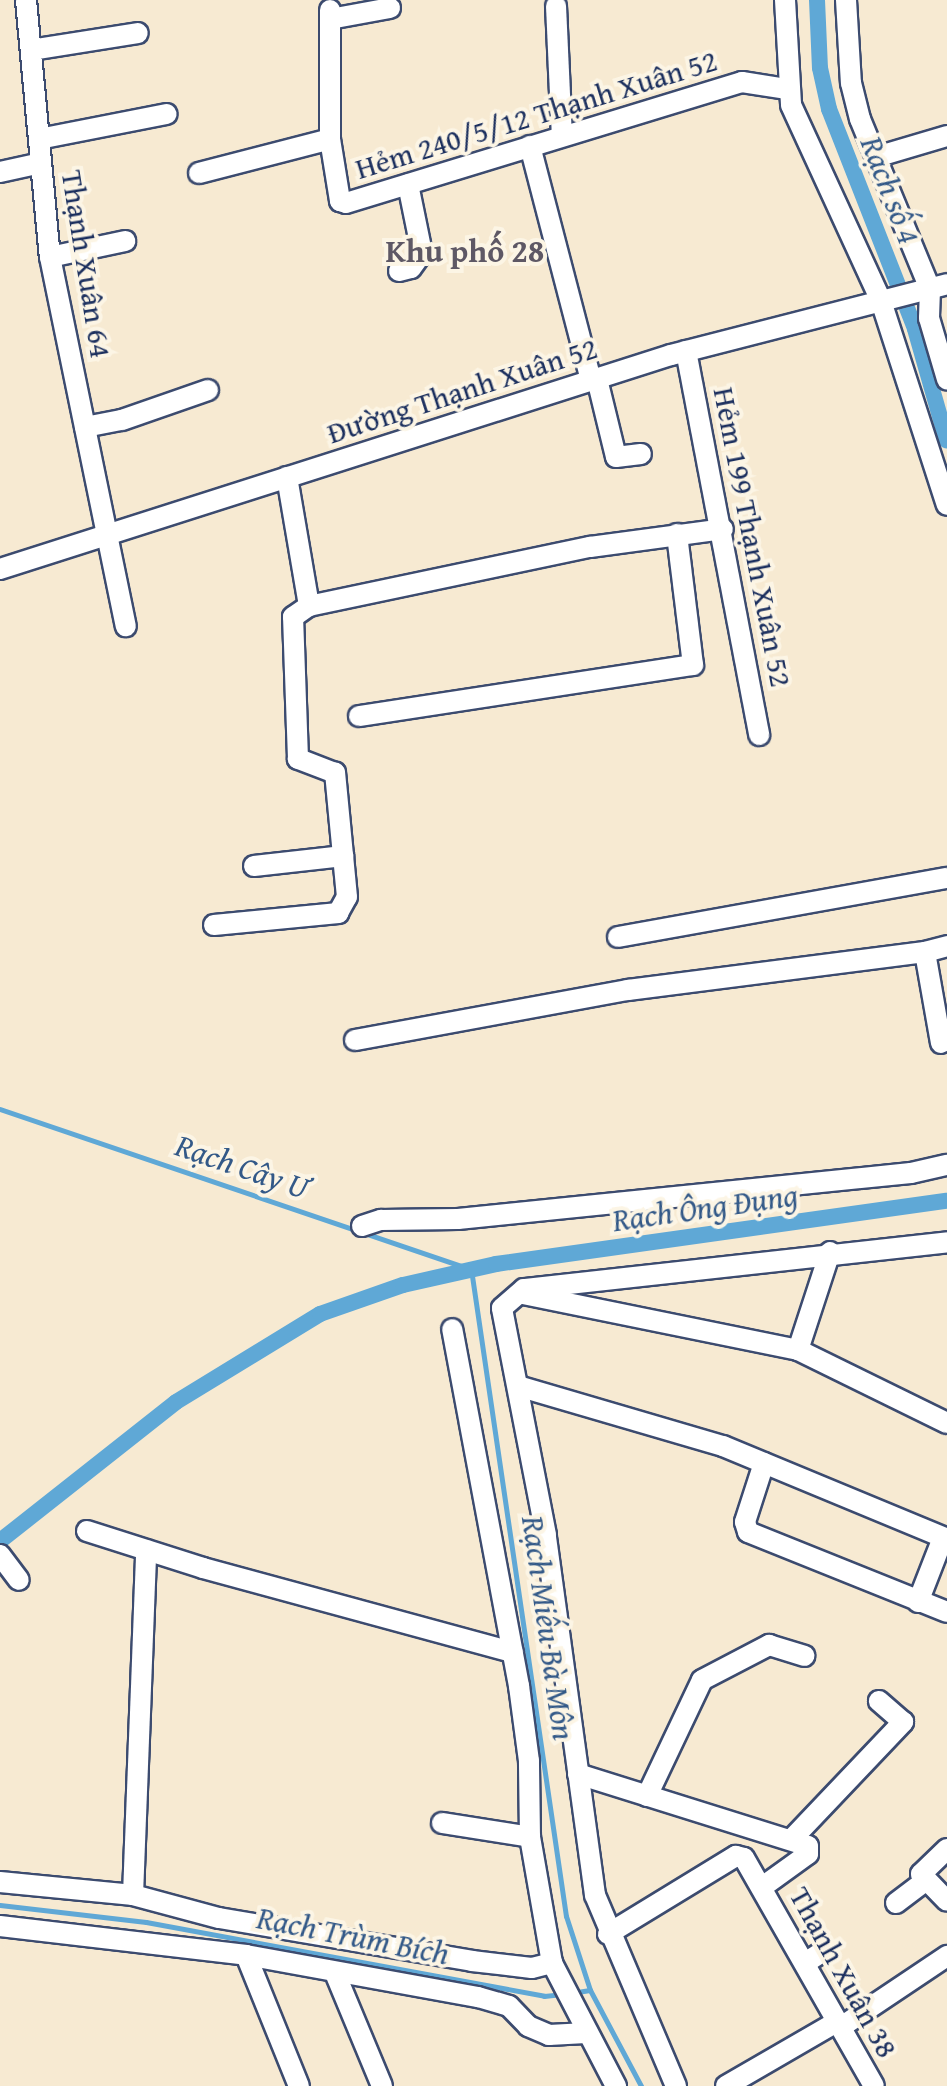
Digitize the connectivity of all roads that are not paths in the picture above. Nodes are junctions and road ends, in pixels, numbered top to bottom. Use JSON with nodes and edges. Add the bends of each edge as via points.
{"nodes":[{"id":1,"x":26,"y":0,"type":"edge"},
{"id":2,"x":785,"y":0,"type":"edge"},
{"id":3,"x":846,"y":0,"type":"edge"},
{"id":4,"x":556,"y":6,"type":"dead end"},
{"id":5,"x":390,"y":8,"type":"dead end"},
{"id":6,"x":138,"y":33,"type":"dead end"},
{"id":7,"x":31,"y":50,"type":"junction"},
{"id":8,"x":790,"y":62,"type":"junction"},
{"id":9,"x":742,"y":82,"type":"junction"},
{"id":10,"x":787,"y":89,"type":"junction"},
{"id":11,"x":167,"y":114,"type":"dead end"},
{"id":12,"x":562,"y":136,"type":"junction"},
{"id":13,"x":947,"y":136,"type":"edge"},
{"id":14,"x":39,"y":139,"type":"junction"},
{"id":15,"x":330,"y":139,"type":"junction"},
{"id":16,"x":530,"y":146,"type":"junction"},
{"id":17,"x":876,"y":157,"type":"junction"},
{"id":18,"x":41,"y":163,"type":"junction"},
{"id":19,"x":0,"y":172,"type":"edge"},
{"id":20,"x":199,"y":173,"type":"dead end"},
{"id":21,"x":408,"y":184,"type":"junction"},
{"id":22,"x":125,"y":241,"type":"dead end"},
{"id":23,"x":50,"y":257,"type":"junction"},
{"id":24,"x":399,"y":271,"type":"dead end"},
{"id":25,"x":935,"y":287,"type":"edge"},
{"id":26,"x":882,"y":300,"type":"junction"},
{"id":27,"x":686,"y":351,"type":"junction"},
{"id":28,"x":594,"y":379,"type":"junction"},
{"id":29,"x":947,"y":379,"type":"edge"},
{"id":30,"x":208,"y":390,"type":"dead end"},
{"id":31,"x":85,"y":427,"type":"junction"},
{"id":32,"x":641,"y":454,"type":"dead end"},
{"id":33,"x":287,"y":477,"type":"junction"},
{"id":34,"x":947,"y":505,"type":"edge"},
{"id":35,"x":723,"y":529,"type":"junction"},
{"id":36,"x":677,"y":534,"type":"junction"},
{"id":37,"x":106,"y":535,"type":"junction"},
{"id":38,"x":0,"y":569,"type":"edge"},
{"id":39,"x":309,"y":606,"type":"junction"},
{"id":40,"x":126,"y":626,"type":"dead end"},
{"id":41,"x":359,"y":716,"type":"dead end"},
{"id":42,"x":759,"y":735,"type":"dead end"},
{"id":43,"x":343,"y":856,"type":"junction"},
{"id":44,"x":254,"y":866,"type":"dead end"},
{"id":45,"x":947,"y":878,"type":"edge"},
{"id":46,"x":214,"y":925,"type":"dead end"},
{"id":47,"x":618,"y":937,"type":"dead end"},
{"id":48,"x":947,"y":946,"type":"edge"},
{"id":49,"x":925,"y":952,"type":"junction"},
{"id":50,"x":355,"y":1040,"type":"dead end"},
{"id":51,"x":941,"y":1043,"type":"dead end"},
{"id":52,"x":947,"y":1165,"type":"edge"},
{"id":53,"x":362,"y":1226,"type":"dead end"},
{"id":54,"x":947,"y":1242,"type":"edge"},
{"id":55,"x":830,"y":1252,"type":"junction"},
{"id":56,"x":509,"y":1300,"type":"junction"},
{"id":57,"x":452,"y":1329,"type":"dead end"},
{"id":58,"x":798,"y":1350,"type":"junction"},
{"id":59,"x":521,"y":1387,"type":"junction"},
{"id":60,"x":947,"y":1423,"type":"edge"},
{"id":61,"x":764,"y":1463,"type":"junction"},
{"id":62,"x":87,"y":1531,"type":"dead end"},
{"id":63,"x":945,"y":1538,"type":"edge"},
{"id":64,"x":146,"y":1550,"type":"junction"},
{"id":65,"x":0,"y":1555,"type":"edge"},
{"id":66,"x":15,"y":1577,"type":"dead end"},
{"id":67,"x":918,"y":1602,"type":"junction"},
{"id":68,"x":947,"y":1612,"type":"edge"},
{"id":69,"x":513,"y":1652,"type":"junction"},
{"id":70,"x":804,"y":1656,"type":"dead end"},
{"id":71,"x":879,"y":1701,"type":"dead end"},
{"id":72,"x":578,"y":1774,"type":"junction"},
{"id":73,"x":647,"y":1796,"type":"junction"},
{"id":74,"x":442,"y":1823,"type":"dead end"},
{"id":75,"x":530,"y":1837,"type":"junction"},
{"id":76,"x":791,"y":1840,"type":"junction"},
{"id":77,"x":947,"y":1849,"type":"edge"},
{"id":78,"x":925,"y":1881,"type":"junction"},
{"id":79,"x":0,"y":1882,"type":"edge"},
{"id":80,"x":762,"y":1887,"type":"junction"},
{"id":81,"x":133,"y":1895,"type":"junction"},
{"id":82,"x":947,"y":1901,"type":"edge"},
{"id":83,"x":896,"y":1903,"type":"dead end"},
{"id":84,"x":0,"y":1926,"type":"edge"},
{"id":85,"x":608,"y":1934,"type":"junction"},
{"id":86,"x":246,"y":1955,"type":"junction"},
{"id":87,"x":947,"y":1956,"type":"edge"},
{"id":88,"x":552,"y":1963,"type":"junction"},
{"id":89,"x":335,"y":1973,"type":"junction"},
{"id":90,"x":839,"y":2024,"type":"junction"},
{"id":91,"x":586,"y":2033,"type":"junction"},
{"id":92,"x":299,"y":2086,"type":"edge"},
{"id":93,"x":382,"y":2086,"type":"edge"},
{"id":94,"x":616,"y":2086,"type":"edge"},
{"id":95,"x":676,"y":2086,"type":"edge"},
{"id":96,"x":726,"y":2086,"type":"edge"},
{"id":97,"x":874,"y":2086,"type":"edge"}],
"edges":[{"from":1,"to":7,"type":"street","name":"Thạnh Xuân 64"},
{"from":2,"to":8,"type":"street"},
{"from":3,"to":17,"type":"street","via":[[851,83]]},
{"from":4,"to":12,"type":"street"},
{"from":5,"to":15,"type":"street","name":"Hẻm 240/5/12 Thạnh Xuân 52","via":[[330,15]]},
{"from":6,"to":7,"type":"street"},
{"from":7,"to":14,"type":"street","name":"Thạnh Xuân 64"},
{"from":8,"to":9,"type":"street"},
{"from":8,"to":10,"type":"street"},
{"from":9,"to":10,"type":"street","name":"Hẻm 240/5/12 Thạnh Xuân 52"},
{"from":9,"to":12,"type":"street","name":"Hẻm 240/5/12 Thạnh Xuân 52"},
{"from":10,"to":26,"type":"street"},
{"from":11,"to":14,"type":"street"},
{"from":12,"to":16,"type":"street","name":"Hẻm 240/5/12 Thạnh Xuân 52"},
{"from":13,"to":17,"type":"street"},
{"from":14,"to":18,"type":"street","name":"Thạnh Xuân 64"},
{"from":15,"to":20,"type":"street"},
{"from":15,"to":21,"type":"street","name":"Hẻm 240/5/12 Thạnh Xuân 52","via":[[340,201]]},
{"from":16,"to":21,"type":"street","name":"Hẻm 240/5/12 Thạnh Xuân 52"},
{"from":16,"to":28,"type":"street"},
{"from":17,"to":25,"type":"street"},
{"from":18,"to":19,"type":"street"},
{"from":18,"to":23,"type":"street","name":"Thạnh Xuân 64"},
{"from":21,"to":24,"type":"street","via":[[422,253],[411,268]]},
{"from":22,"to":23,"type":"street"},
{"from":23,"to":31,"type":"street","name":"Thạnh Xuân 64"},
{"from":25,"to":26,"type":"street","name":"Đường Thạnh Xuân 52"},
{"from":25,"to":29,"type":"street","via":[[929,318]]},
{"from":26,"to":27,"type":"street","name":"Đường Thạnh Xuân 52"},
{"from":26,"to":34,"type":"street"},
{"from":27,"to":28,"type":"street","name":"Đường Thạnh Xuân 52"},
{"from":27,"to":35,"type":"street","name":"Hẻm 199 Thạnh Xuân 52"},
{"from":28,"to":32,"type":"street","via":[[616,457]]},
{"from":28,"to":33,"type":"street","name":"Đường Thạnh Xuân 52"},
{"from":30,"to":31,"type":"street"},
{"from":31,"to":37,"type":"street","name":"Thạnh Xuân 64"},
{"from":33,"to":37,"type":"street","name":"Đường Thạnh Xuân 52"},
{"from":33,"to":39,"type":"street"},
{"from":35,"to":36,"type":"street"},
{"from":35,"to":42,"type":"street","name":"Hẻm 199 Thạnh Xuân 52"},
{"from":36,"to":39,"type":"street"},
{"from":36,"to":41,"type":"street","via":[[693,665]]},
{"from":37,"to":38,"type":"street","name":"Đường Thạnh Xuân 52"},
{"from":37,"to":40,"type":"street","name":"Thạnh Xuân 64"},
{"from":39,"to":43,"type":"street","via":[[293,617],[298,759],[335,773]]},
{"from":43,"to":44,"type":"street"},
{"from":43,"to":46,"type":"street","via":[[347,897],[338,913]]},
{"from":45,"to":47,"type":"street"},
{"from":48,"to":49,"type":"street"},
{"from":49,"to":50,"type":"street","via":[[628,990]]},
{"from":49,"to":51,"type":"street"},
{"from":52,"to":53,"type":"street","via":[[911,1173],[458,1219],[381,1220]]},
{"from":54,"to":55,"type":"street"},
{"from":55,"to":56,"type":"street"},
{"from":55,"to":58,"type":"street"},
{"from":56,"to":58,"type":"street"},
{"from":56,"to":59,"type":"street"},
{"from":57,"to":69,"type":"street"},
{"from":58,"to":60,"type":"street"},
{"from":59,"to":61,"type":"street"},
{"from":59,"to":72,"type":"street"},
{"from":61,"to":63,"type":"street"},
{"from":61,"to":67,"type":"street","via":[[745,1522],[748,1532]]},
{"from":62,"to":64,"type":"street"},
{"from":63,"to":67,"type":"street"},
{"from":64,"to":69,"type":"street"},
{"from":64,"to":81,"type":"street"},
{"from":65,"to":66,"type":"street"},
{"from":67,"to":68,"type":"street"},
{"from":69,"to":75,"type":"street","via":[[529,1761]]},
{"from":70,"to":73,"type":"street","via":[[769,1645],[702,1680]]},
{"from":71,"to":76,"type":"street","via":[[903,1722]]},
{"from":72,"to":73,"type":"street"},
{"from":72,"to":85,"type":"street","via":[[595,1895]]},
{"from":73,"to":76,"type":"street"},
{"from":74,"to":75,"type":"street"},
{"from":75,"to":88,"type":"street"},
{"from":76,"to":80,"type":"street","via":[[808,1846],[808,1854]]},
{"from":77,"to":78,"type":"street","via":[[922,1870]]},
{"from":78,"to":82,"type":"street"},
{"from":78,"to":83,"type":"street"},
{"from":79,"to":81,"type":"street"},
{"from":80,"to":85,"type":"street","name":"Thạnh Xuân 38","via":[[744,1858],[736,1856]]},
{"from":80,"to":90,"type":"street","name":"Thạnh Xuân 38","via":[[813,1957]]},
{"from":81,"to":88,"type":"street","via":[[219,1918],[472,1961],[532,1968]]},
{"from":84,"to":86,"type":"street"},
{"from":85,"to":95,"type":"street"},
{"from":86,"to":89,"type":"street"},
{"from":86,"to":92,"type":"street"},
{"from":87,"to":90,"type":"street"},
{"from":88,"to":91,"type":"street"},
{"from":89,"to":91,"type":"street","via":[[478,1997],[509,2006],[528,2026],[549,2035]]},
{"from":89,"to":93,"type":"street"},
{"from":90,"to":96,"type":"street"},
{"from":90,"to":97,"type":"street","name":"Thạnh Xuân 38"},
{"from":91,"to":94,"type":"street"}]}
